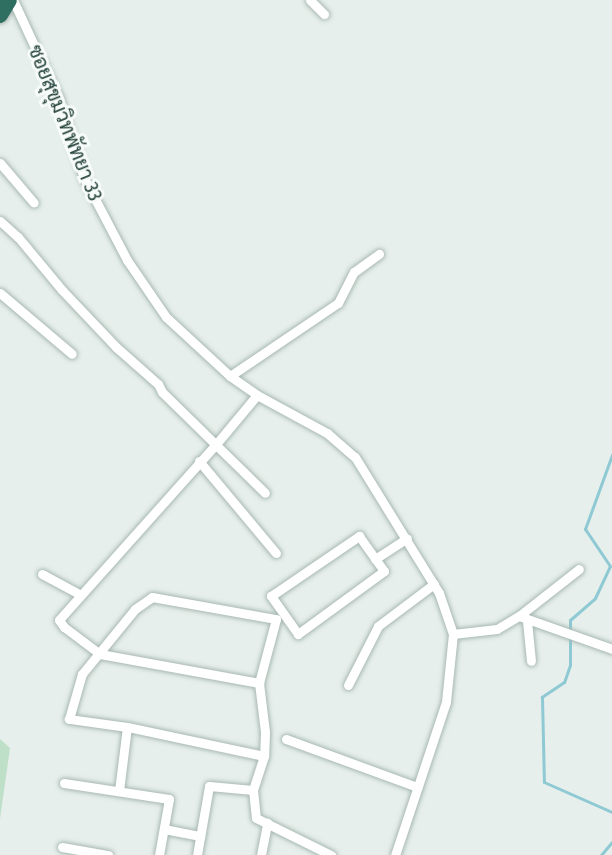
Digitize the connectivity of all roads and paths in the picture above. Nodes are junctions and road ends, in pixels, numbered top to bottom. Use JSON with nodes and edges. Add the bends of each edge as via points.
{"nodes":[{"id":1,"x":11,"y":0,"type":"edge"},
{"id":2,"x":310,"y":0,"type":"edge"},
{"id":3,"x":324,"y":14,"type":"dead end"},
{"id":4,"x":0,"y":15,"type":"edge"},
{"id":5,"x":0,"y":163,"type":"edge"},
{"id":6,"x":34,"y":203,"type":"dead end"},
{"id":7,"x":0,"y":221,"type":"edge"},
{"id":8,"x":379,"y":254,"type":"dead end"},
{"id":9,"x":0,"y":293,"type":"edge"},
{"id":10,"x":72,"y":354,"type":"dead end"},
{"id":11,"x":230,"y":376,"type":"junction"},
{"id":12,"x":257,"y":394,"type":"junction"},
{"id":13,"x":217,"y":443,"type":"junction"},
{"id":14,"x":199,"y":461,"type":"junction"},
{"id":15,"x":265,"y":493,"type":"dead end"},
{"id":16,"x":407,"y":538,"type":"junction"},
{"id":17,"x":276,"y":553,"type":"dead end"},
{"id":18,"x":375,"y":559,"type":"junction"},
{"id":19,"x":579,"y":569,"type":"dead end"},
{"id":20,"x":42,"y":574,"type":"dead end"},
{"id":21,"x":434,"y":584,"type":"junction"},
{"id":22,"x":81,"y":595,"type":"junction"},
{"id":23,"x":523,"y":619,"type":"junction"},
{"id":24,"x":453,"y":634,"type":"junction"},
{"id":25,"x":612,"y":649,"type":"edge"},
{"id":26,"x":100,"y":654,"type":"junction"},
{"id":27,"x":531,"y":661,"type":"dead end"},
{"id":28,"x":259,"y":683,"type":"junction"},
{"id":29,"x":348,"y":685,"type":"dead end"},
{"id":30,"x":127,"y":727,"type":"junction"},
{"id":31,"x":286,"y":739,"type":"dead end"},
{"id":32,"x":264,"y":756,"type":"junction"},
{"id":33,"x":64,"y":783,"type":"dead end"},
{"id":34,"x":417,"y":787,"type":"junction"},
{"id":35,"x":253,"y":790,"type":"junction"},
{"id":36,"x":119,"y":791,"type":"junction"},
{"id":37,"x":267,"y":823,"type":"junction"},
{"id":38,"x":164,"y":829,"type":"junction"},
{"id":39,"x":200,"y":836,"type":"junction"},
{"id":40,"x":62,"y":847,"type":"dead end"},
{"id":41,"x":108,"y":855,"type":"edge"},
{"id":42,"x":159,"y":855,"type":"edge"},
{"id":43,"x":197,"y":855,"type":"edge"},
{"id":44,"x":261,"y":855,"type":"edge"},
{"id":45,"x":331,"y":855,"type":"edge"},
{"id":46,"x":395,"y":855,"type":"edge"}],
"edges":[{"from":1,"to":4,"type":"highway"},
{"from":1,"to":11,"type":"street","name":"ซอยสุขุมวิทพัทยา 33","via":[[58,97],[84,178],[127,260],[166,317]]},
{"from":2,"to":3,"type":"street"},
{"from":5,"to":6,"type":"street"},
{"from":7,"to":13,"type":"street","via":[[116,346]]},
{"from":8,"to":11,"type":"street","via":[[354,272],[338,303]]},
{"from":9,"to":10,"type":"street"},
{"from":11,"to":12,"type":"street","name":"ซอยสุขุมวิทพัทยา 33"},
{"from":12,"to":13,"type":"street"},
{"from":12,"to":16,"type":"street","name":"ซอยสุขุมวิทพัทยา 33","via":[[327,433],[355,457]]},
{"from":13,"to":14,"type":"street"},
{"from":13,"to":15,"type":"street"},
{"from":14,"to":17,"type":"street"},
{"from":14,"to":22,"type":"street"},
{"from":16,"to":18,"type":"street"},
{"from":16,"to":21,"type":"street","name":"ซอยสุขุมวิทพัทยา 33"},
{"from":18,"to":18,"type":"street","via":[[359,536],[271,597],[298,634],[384,571]]},
{"from":19,"to":23,"type":"street"},
{"from":20,"to":22,"type":"street"},
{"from":21,"to":24,"type":"street","name":"ซอยสุขุมวิทพัทยา 33"},
{"from":21,"to":29,"type":"street","via":[[378,626]]},
{"from":22,"to":26,"type":"street","via":[[59,620]]},
{"from":23,"to":24,"type":"street","via":[[497,628]]},
{"from":23,"to":25,"type":"street"},
{"from":23,"to":27,"type":"street"},
{"from":24,"to":34,"type":"street","name":"ซอยสุขุมวิทพัทยา 33","via":[[446,702]]},
{"from":26,"to":28,"type":"street"},
{"from":26,"to":28,"type":"street","via":[[135,609],[152,597],[276,619]]},
{"from":26,"to":30,"type":"street","via":[[82,675],[69,719]]},
{"from":28,"to":32,"type":"street"},
{"from":30,"to":32,"type":"street"},
{"from":30,"to":36,"type":"street"},
{"from":31,"to":34,"type":"street"},
{"from":32,"to":35,"type":"street"},
{"from":33,"to":36,"type":"street"},
{"from":34,"to":46,"type":"street","name":"ซอยสุขุมวิทพัทยา 33"},
{"from":35,"to":37,"type":"street","via":[[256,818]]},
{"from":35,"to":39,"type":"street","via":[[209,786]]},
{"from":36,"to":38,"type":"street","via":[[169,799]]},
{"from":37,"to":44,"type":"street"},
{"from":37,"to":45,"type":"street"},
{"from":38,"to":39,"type":"street"},
{"from":38,"to":42,"type":"street"},
{"from":39,"to":43,"type":"street"},
{"from":40,"to":41,"type":"street"}]}
